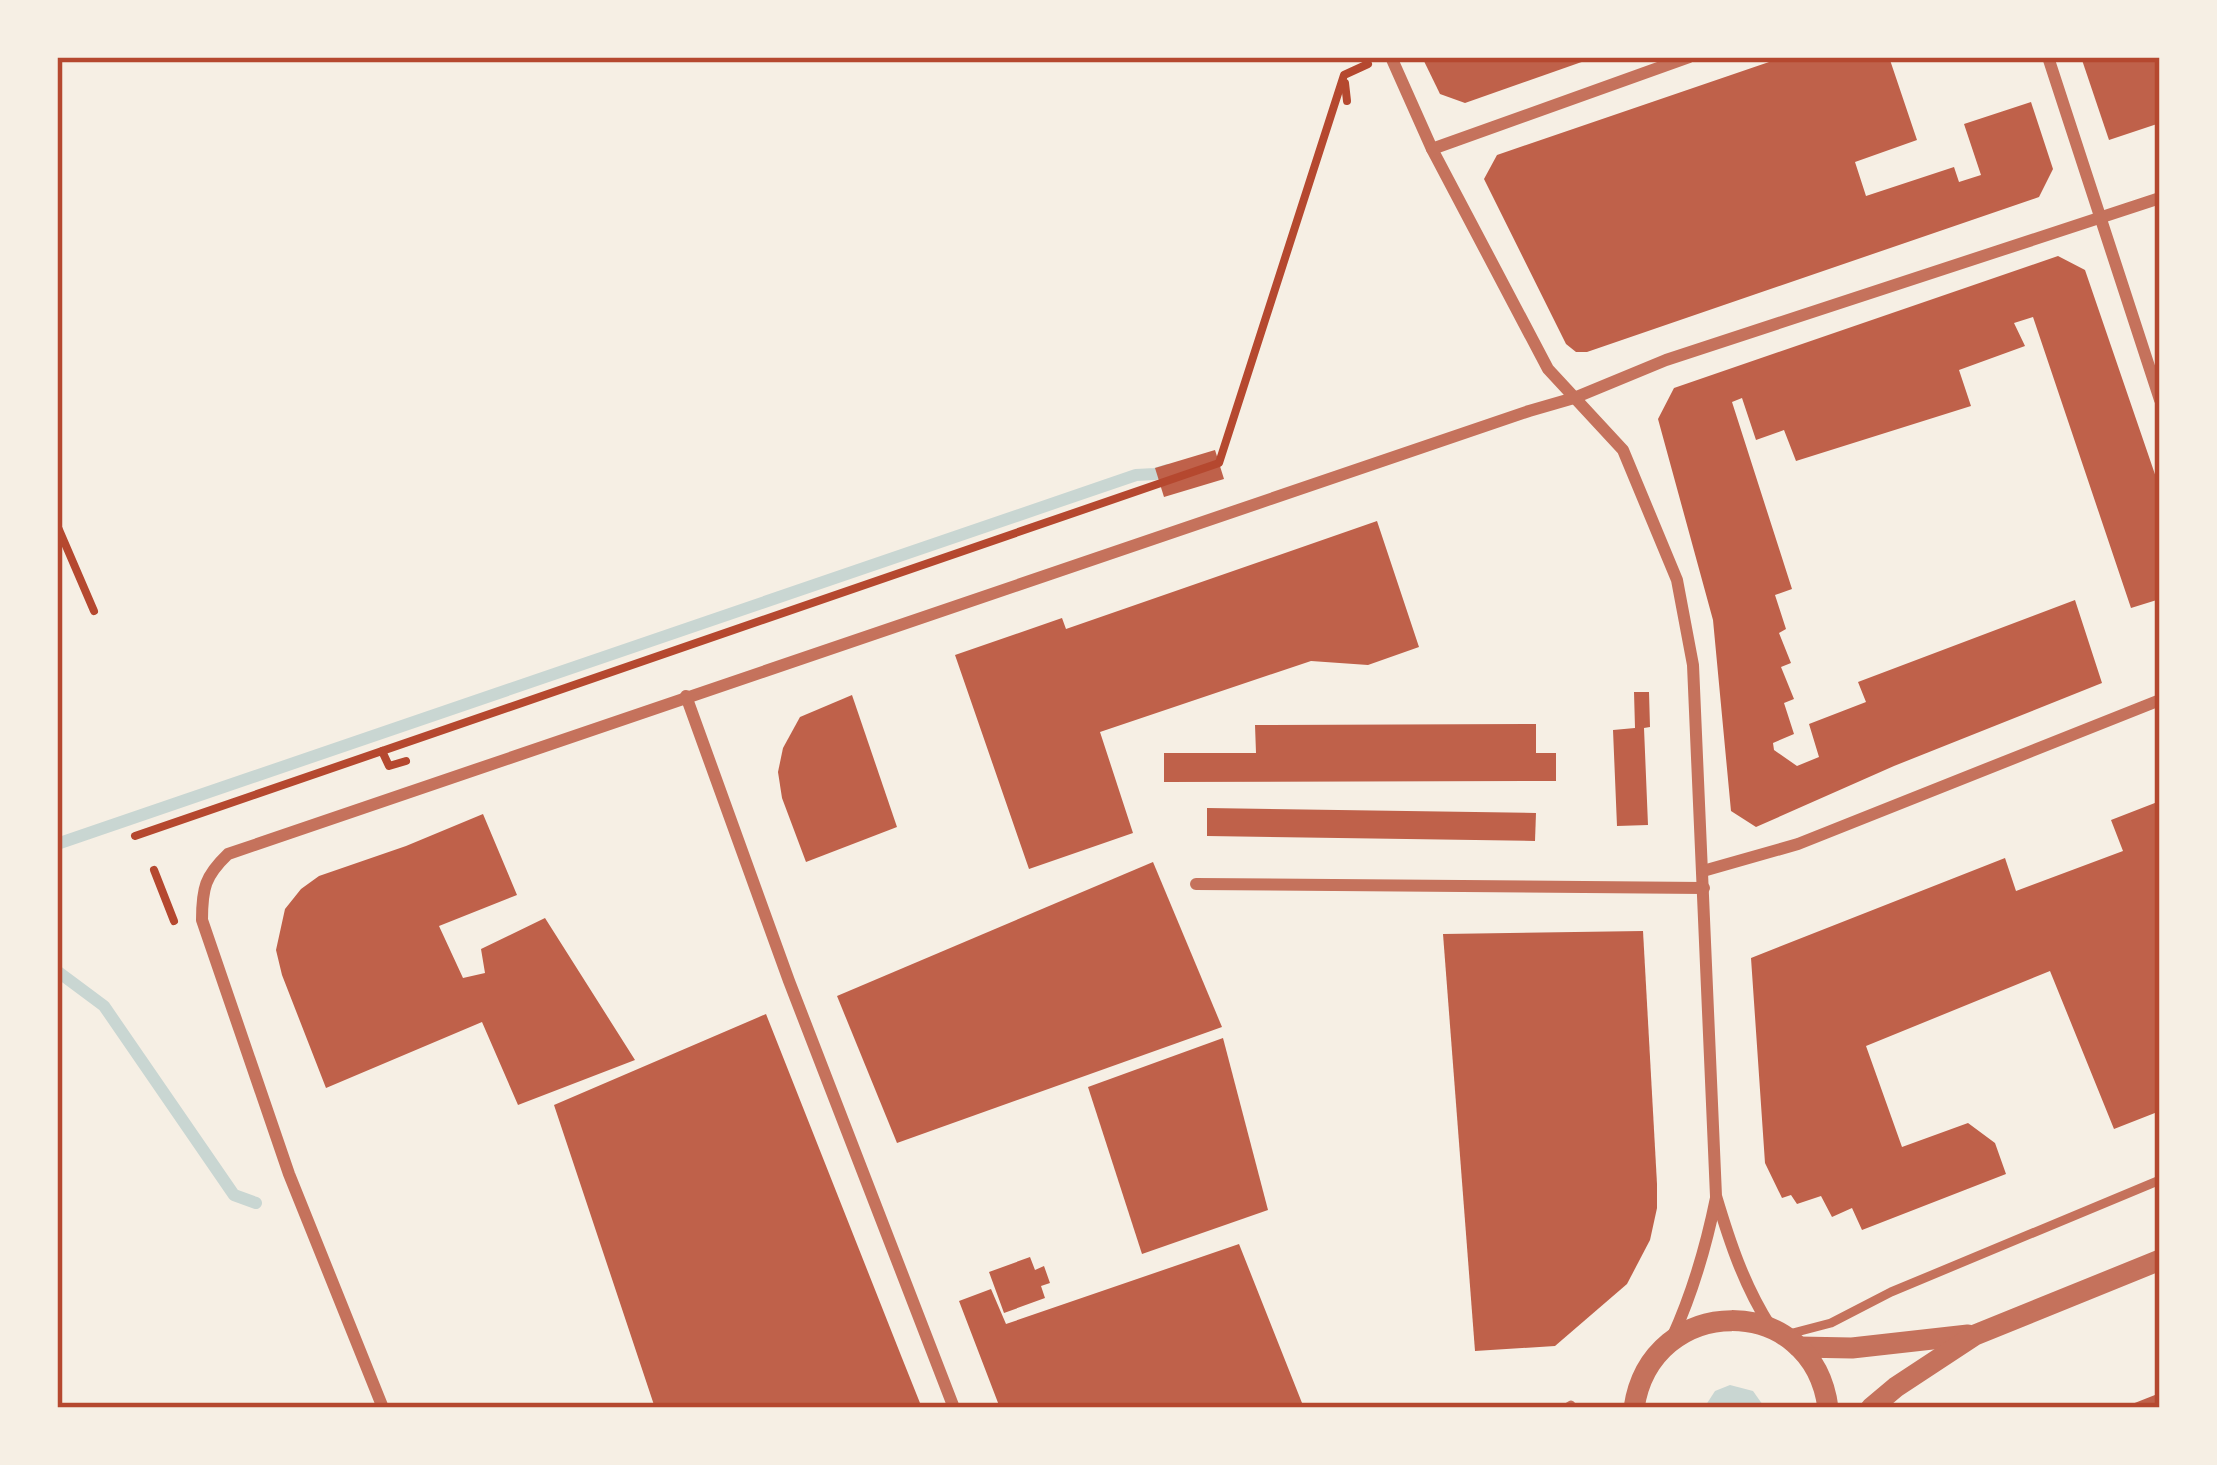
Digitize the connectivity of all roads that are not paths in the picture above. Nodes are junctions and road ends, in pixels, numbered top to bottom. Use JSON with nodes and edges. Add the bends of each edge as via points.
{"nodes":[{"id":1,"x":1390,"y":57,"type":"edge"},
{"id":2,"x":1689,"y":57,"type":"edge"},
{"id":3,"x":2048,"y":57,"type":"edge"},
{"id":4,"x":1432,"y":149,"type":"junction"},
{"id":5,"x":2160,"y":198,"type":"edge"},
{"id":6,"x":2102,"y":219,"type":"junction"},
{"id":7,"x":1574,"y":398,"type":"junction"},
{"id":8,"x":2160,"y":400,"type":"edge"},
{"id":9,"x":686,"y":696,"type":"junction"},
{"id":10,"x":2160,"y":700,"type":"edge"},
{"id":11,"x":1703,"y":871,"type":"junction"},
{"id":12,"x":1196,"y":884,"type":"dead end"},
{"id":13,"x":1704,"y":888,"type":"junction"},
{"id":14,"x":2160,"y":1180,"type":"edge"},
{"id":15,"x":1716,"y":1196,"type":"junction"},
{"id":16,"x":2160,"y":1259,"type":"edge"},
{"id":17,"x":1975,"y":1335,"type":"junction"},
{"id":18,"x":1785,"y":1337,"type":"junction"},
{"id":19,"x":1672,"y":1339,"type":"junction"},
{"id":20,"x":1636,"y":1397,"type":"edge"},
{"id":21,"x":383,"y":1408,"type":"edge"},
{"id":22,"x":954,"y":1408,"type":"edge"},
{"id":23,"x":1616,"y":1408,"type":"edge"},
{"id":24,"x":1828,"y":1408,"type":"edge"},
{"id":25,"x":1871,"y":1408,"type":"edge"}],
"edges":[{"from":1,"to":4,"type":"street"},
{"from":2,"to":4,"type":"street"},
{"from":3,"to":6,"type":"street"},
{"from":4,"to":7,"type":"street","via":[[1548,369]]},
{"from":5,"to":6,"type":"street"},
{"from":6,"to":7,"type":"street","via":[[1666,360]]},
{"from":6,"to":8,"type":"street"},
{"from":7,"to":9,"type":"street"},
{"from":7,"to":11,"type":"street","via":[[1623,450],[1678,580],[1693,664]]},
{"from":9,"to":21,"type":"street","via":[[227,854],[206,881],[202,920],[289,1174]]},
{"from":9,"to":22,"type":"street"},
{"from":10,"to":11,"type":"street","via":[[1798,844]]},
{"from":11,"to":13,"type":"street"},
{"from":12,"to":13,"type":"street"},
{"from":13,"to":15,"type":"street"},
{"from":14,"to":18,"type":"lane"},
{"from":15,"to":18,"type":"street","via":[[1753,1300]]},
{"from":15,"to":19,"type":"street"},
{"from":16,"to":17,"type":"street"},
{"from":17,"to":18,"type":"street","via":[[1852,1348]]},
{"from":17,"to":25,"type":"street"},
{"from":18,"to":19,"type":"street","via":[[1731,1319]]},
{"from":18,"to":24,"type":"street","via":[[1815,1367]]},
{"from":19,"to":20,"type":"street"},
{"from":20,"to":23,"type":"street"}]}
